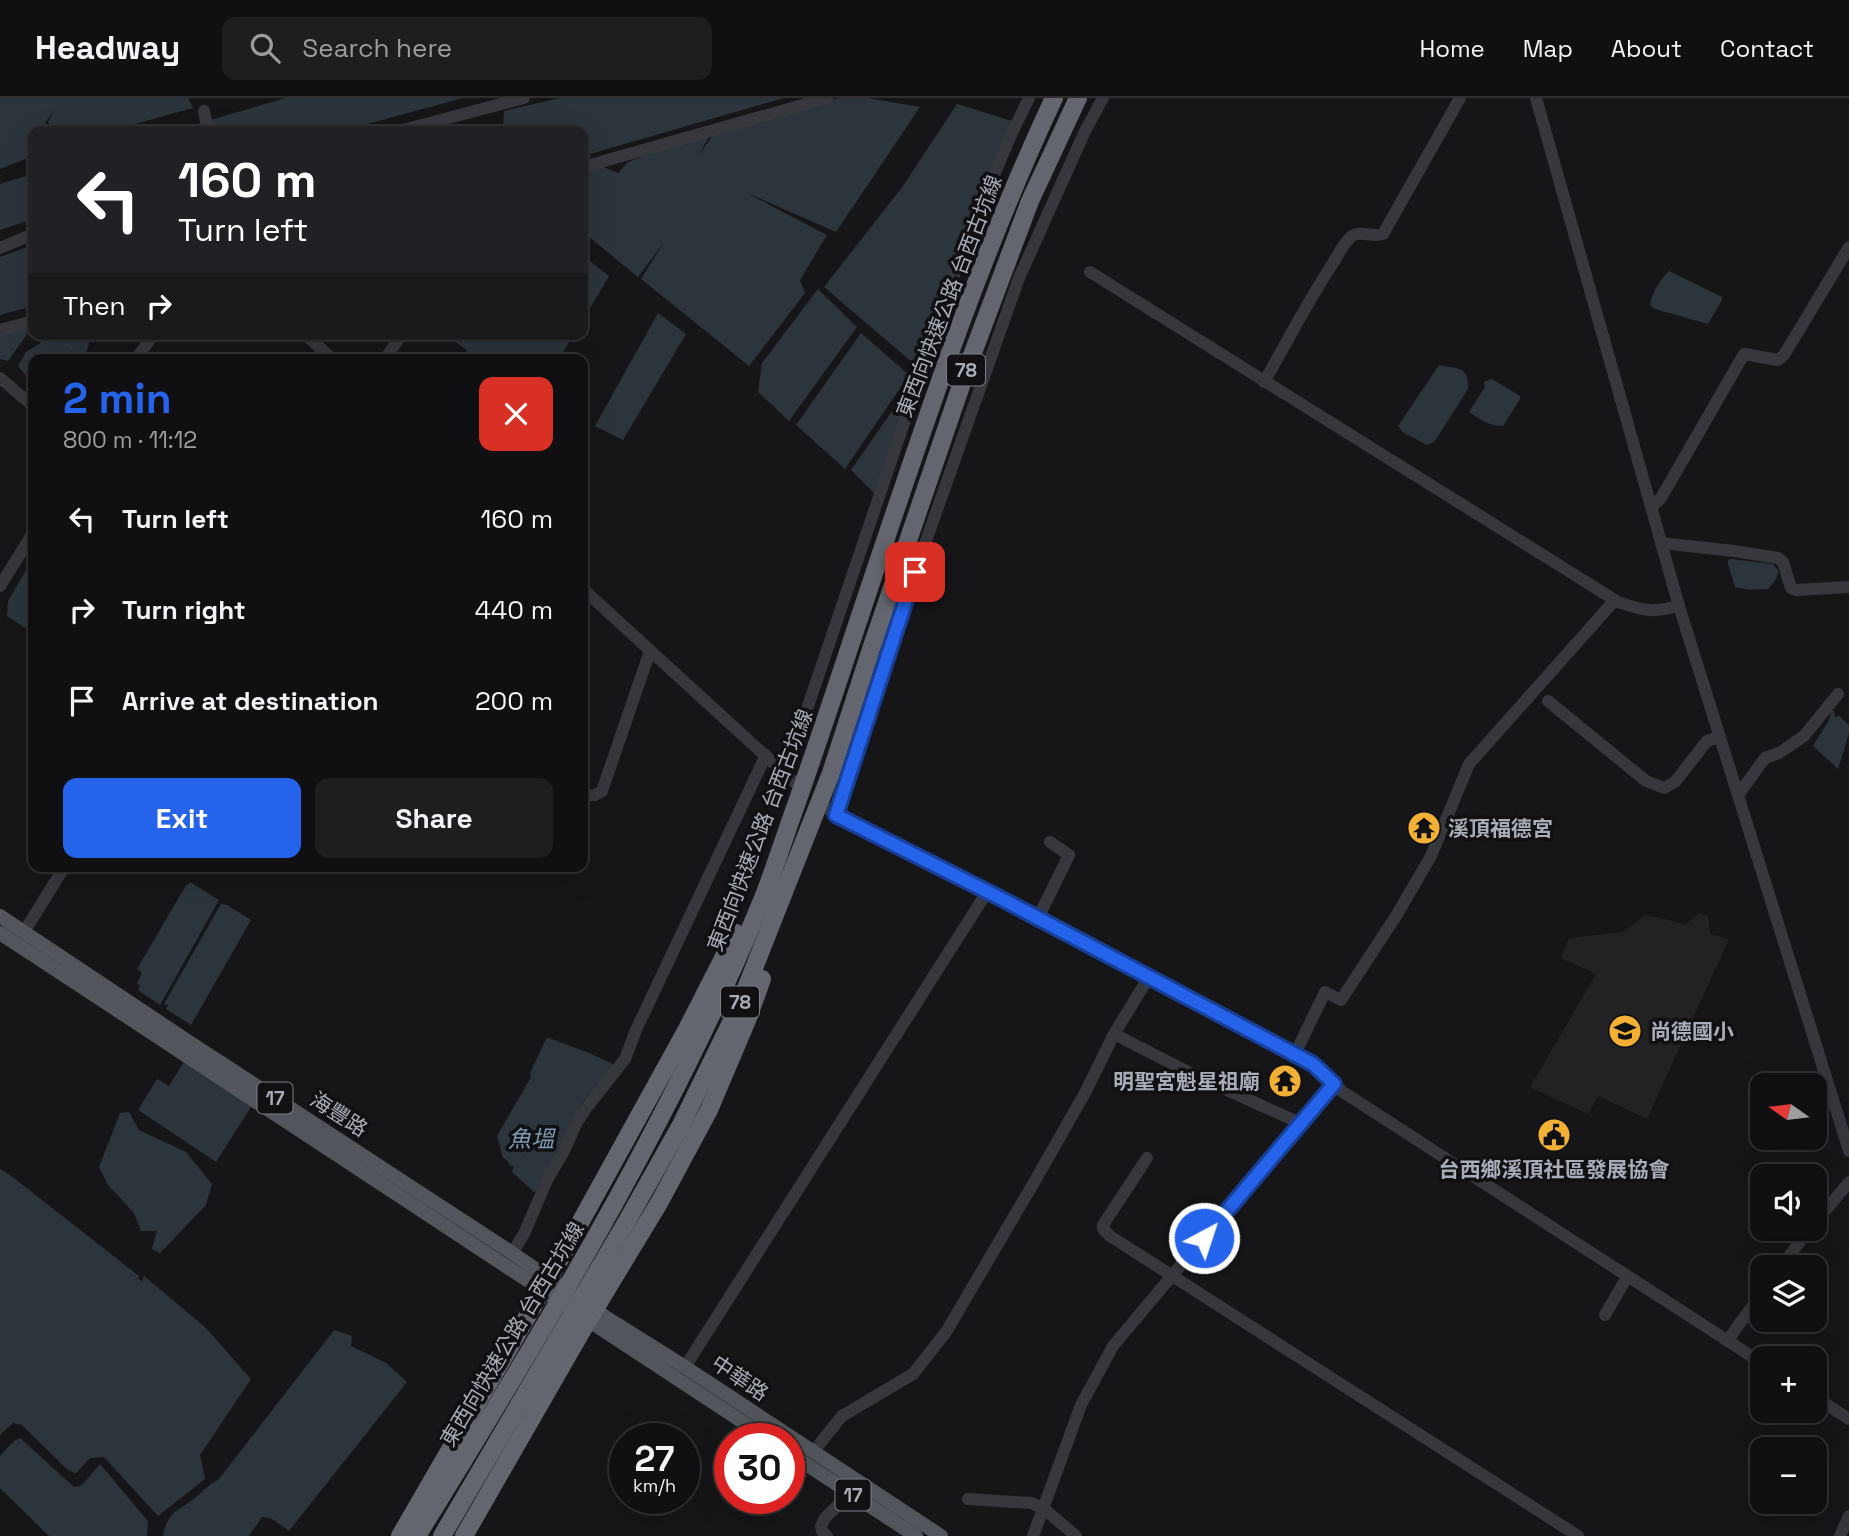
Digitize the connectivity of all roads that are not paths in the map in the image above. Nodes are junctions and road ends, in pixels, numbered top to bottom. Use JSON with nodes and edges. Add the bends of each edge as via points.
{"nodes":[{"id":1,"x":524,"y":98,"type":"edge"},
{"id":2,"x":827,"y":98,"type":"edge"},
{"id":3,"x":1029,"y":98,"type":"edge"},
{"id":4,"x":1054,"y":98,"type":"edge"},
{"id":5,"x":1078,"y":98,"type":"edge"},
{"id":6,"x":1103,"y":98,"type":"edge"},
{"id":7,"x":1460,"y":98,"type":"edge"},
{"id":8,"x":1536,"y":98,"type":"edge"},
{"id":9,"x":205,"y":111,"type":"dead end"},
{"id":10,"x":207,"y":126,"type":"edge"},
{"id":11,"x":419,"y":126,"type":"edge"},
{"id":12,"x":588,"y":166,"type":"edge"},
{"id":13,"x":28,"y":236,"type":"edge"},
{"id":14,"x":1849,"y":247,"type":"edge"},
{"id":15,"x":0,"y":248,"type":"edge"},
{"id":16,"x":1090,"y":272,"type":"dead end"},
{"id":17,"x":28,"y":322,"type":"edge"},
{"id":18,"x":0,"y":330,"type":"edge"},
{"id":19,"x":311,"y":340,"type":"edge"},
{"id":20,"x":327,"y":354,"type":"edge"},
{"id":21,"x":0,"y":378,"type":"edge"},
{"id":22,"x":1264,"y":382,"type":"junction"},
{"id":23,"x":28,"y":401,"type":"edge"},
{"id":24,"x":1651,"y":507,"type":"junction"},
{"id":25,"x":28,"y":541,"type":"edge"},
{"id":26,"x":1661,"y":543,"type":"junction"},
{"id":27,"x":0,"y":586,"type":"edge"},
{"id":28,"x":1849,"y":587,"type":"edge"},
{"id":29,"x":588,"y":594,"type":"edge"},
{"id":30,"x":1615,"y":600,"type":"junction"},
{"id":31,"x":1679,"y":606,"type":"junction"},
{"id":32,"x":650,"y":651,"type":"junction"},
{"id":33,"x":1838,"y":694,"type":"dead end"},
{"id":34,"x":1548,"y":701,"type":"dead end"},
{"id":35,"x":1720,"y":737,"type":"junction"},
{"id":36,"x":766,"y":755,"type":"junction"},
{"id":37,"x":808,"y":770,"type":"junction"},
{"id":38,"x":831,"y":774,"type":"junction"},
{"id":39,"x":588,"y":795,"type":"edge"},
{"id":40,"x":1738,"y":795,"type":"junction"},
{"id":41,"x":1051,"y":842,"type":"dead end"},
{"id":42,"x":61,"y":872,"type":"edge"},
{"id":43,"x":987,"y":892,"type":"junction"},
{"id":44,"x":0,"y":916,"type":"edge"},
{"id":45,"x":1038,"y":918,"type":"junction"},
{"id":46,"x":24,"y":932,"type":"junction"},
{"id":47,"x":0,"y":933,"type":"edge"},
{"id":48,"x":1149,"y":977,"type":"junction"},
{"id":49,"x":1114,"y":1034,"type":"junction"},
{"id":50,"x":1295,"y":1054,"type":"junction"},
{"id":51,"x":1334,"y":1084,"type":"junction"},
{"id":52,"x":1300,"y":1123,"type":"junction"},
{"id":53,"x":1849,"y":1151,"type":"edge"},
{"id":54,"x":1147,"y":1158,"type":"dead end"},
{"id":55,"x":1849,"y":1182,"type":"edge"},
{"id":56,"x":1827,"y":1209,"type":"edge"},
{"id":57,"x":512,"y":1254,"type":"junction"},
{"id":58,"x":1172,"y":1276,"type":"junction"},
{"id":59,"x":1627,"y":1277,"type":"junction"},
{"id":60,"x":546,"y":1285,"type":"junction"},
{"id":61,"x":1750,"y":1309,"type":"edge"},
{"id":62,"x":591,"y":1315,"type":"junction"},
{"id":63,"x":1605,"y":1315,"type":"dead end"},
{"id":64,"x":1727,"y":1341,"type":"junction"},
{"id":65,"x":1750,"y":1355,"type":"edge"},
{"id":66,"x":685,"y":1367,"type":"junction"},
{"id":67,"x":1827,"y":1405,"type":"edge"},
{"id":68,"x":1849,"y":1419,"type":"edge"},
{"id":69,"x":746,"y":1423,"type":"edge"},
{"id":70,"x":813,"y":1452,"type":"junction"},
{"id":71,"x":805,"y":1464,"type":"edge"},
{"id":72,"x":849,"y":1493,"type":"junction"},
{"id":73,"x":968,"y":1499,"type":"dead end"},
{"id":74,"x":1043,"y":1508,"type":"junction"},
{"id":75,"x":1849,"y":1516,"type":"edge"},
{"id":76,"x":400,"y":1536,"type":"edge"},
{"id":77,"x":417,"y":1536,"type":"edge"},
{"id":78,"x":442,"y":1536,"type":"edge"},
{"id":79,"x":464,"y":1536,"type":"edge"},
{"id":80,"x":827,"y":1536,"type":"edge"},
{"id":81,"x":916,"y":1536,"type":"edge"},
{"id":82,"x":941,"y":1536,"type":"edge"},
{"id":83,"x":1033,"y":1536,"type":"edge"},
{"id":84,"x":1076,"y":1536,"type":"edge"},
{"id":85,"x":1577,"y":1536,"type":"edge"},
{"id":86,"x":1840,"y":1536,"type":"edge"}],
"edges":[{"from":1,"to":11,"type":"street"},
{"from":2,"to":12,"type":"street"},
{"from":3,"to":36,"type":"street","via":[[964,246],[790,778]]},
{"from":4,"to":37,"type":"highway","name":"東西向快速公路 台西古坑線","number":"78","via":[[956,335]]},
{"from":5,"to":38,"type":"highway","name":"東西向快速公路 台西古坑線","number":"78","via":[[1030,201],[969,361]]},
{"from":6,"to":43,"type":"street","via":[[1019,278],[831,811]]},
{"from":7,"to":22,"type":"street","via":[[1383,234],[1359,233],[1346,243]]},
{"from":8,"to":24,"type":"street"},
{"from":9,"to":10,"type":"street"},
{"from":13,"to":15,"type":"street"},
{"from":14,"to":24,"type":"street","via":[[1784,355],[1778,360],[1744,354],[1661,498]]},
{"from":16,"to":22,"type":"street"},
{"from":17,"to":18,"type":"street"},
{"from":19,"to":20,"type":"street"},
{"from":21,"to":23,"type":"street"},
{"from":22,"to":30,"type":"street"},
{"from":24,"to":26,"type":"street"},
{"from":25,"to":27,"type":"street"},
{"from":26,"to":28,"type":"street","via":[[1778,558],[1796,590]]},
{"from":26,"to":31,"type":"street"},
{"from":29,"to":32,"type":"street"},
{"from":30,"to":31,"type":"street","via":[[1646,611]]},
{"from":30,"to":50,"type":"street","via":[[1469,764],[1431,856],[1396,916],[1341,1000],[1325,992]]},
{"from":31,"to":35,"type":"street"},
{"from":32,"to":36,"type":"street"},
{"from":32,"to":39,"type":"street","via":[[602,791]]},
{"from":33,"to":40,"type":"street","via":[[1804,736],[1765,758]]},
{"from":34,"to":35,"type":"street","via":[[1646,781],[1664,788],[1675,782],[1707,741]]},
{"from":35,"to":40,"type":"street"},
{"from":36,"to":57,"type":"street","via":[[625,1059],[576,1124]]},
{"from":37,"to":60,"type":"highway","via":[[687,1029]]},
{"from":37,"to":77,"type":"highway","name":"東西向快速公路 台西古坑線","number":"78","via":[[762,900],[709,1021],[613,1208]]},
{"from":38,"to":62,"type":"highway","via":[[748,1018],[709,1110]]},
{"from":38,"to":78,"type":"highway","name":"東西向快速公路 台西古坑線","number":"78","via":[[739,1006],[681,1125]]},
{"from":40,"to":53,"type":"street"},
{"from":41,"to":45,"type":"street","via":[[1069,855]]},
{"from":42,"to":46,"type":"street"},
{"from":43,"to":45,"type":"street"},
{"from":43,"to":66,"type":"street"},
{"from":44,"to":46,"type":"main road","name":"海豐路","number":"17"},
{"from":45,"to":48,"type":"street"},
{"from":46,"to":57,"type":"main road","name":"海豐路","number":"17"},
{"from":47,"to":60,"type":"main road","name":"海豐路","number":"17"},
{"from":48,"to":49,"type":"street"},
{"from":48,"to":50,"type":"street"},
{"from":49,"to":52,"type":"street"},
{"from":49,"to":70,"type":"street","via":[[1086,1091],[946,1332],[913,1374],[842,1416]]},
{"from":50,"to":51,"type":"street"},
{"from":51,"to":52,"type":"street"},
{"from":51,"to":59,"type":"street"},
{"from":52,"to":58,"type":"street"},
{"from":54,"to":58,"type":"street","via":[[1102,1229]]},
{"from":55,"to":56,"type":"street"},
{"from":57,"to":60,"type":"main road","name":"海豐路","number":"17"},
{"from":58,"to":74,"type":"street","via":[[1113,1346],[1081,1405]]},
{"from":58,"to":85,"type":"street"},
{"from":59,"to":63,"type":"street"},
{"from":59,"to":64,"type":"street"},
{"from":60,"to":62,"type":"main road","name":"中華路","number":"17"},
{"from":60,"to":76,"type":"highway"},
{"from":61,"to":64,"type":"street"},
{"from":62,"to":66,"type":"main road","name":"中華路","number":"17"},
{"from":62,"to":69,"type":"main road","name":"中華路","number":"17"},
{"from":62,"to":79,"type":"highway"},
{"from":64,"to":65,"type":"street"},
{"from":66,"to":70,"type":"main road","name":"中華路","number":"17"},
{"from":67,"to":68,"type":"street"},
{"from":70,"to":82,"type":"main road","name":"中華路","number":"17"},
{"from":71,"to":72,"type":"main road","number":"17"},
{"from":72,"to":80,"type":"street","via":[[821,1525]]},
{"from":72,"to":81,"type":"main road","number":"17"},
{"from":73,"to":74,"type":"street","via":[[1031,1503]]},
{"from":74,"to":83,"type":"street"},
{"from":74,"to":84,"type":"street"},
{"from":75,"to":86,"type":"street"}]}
